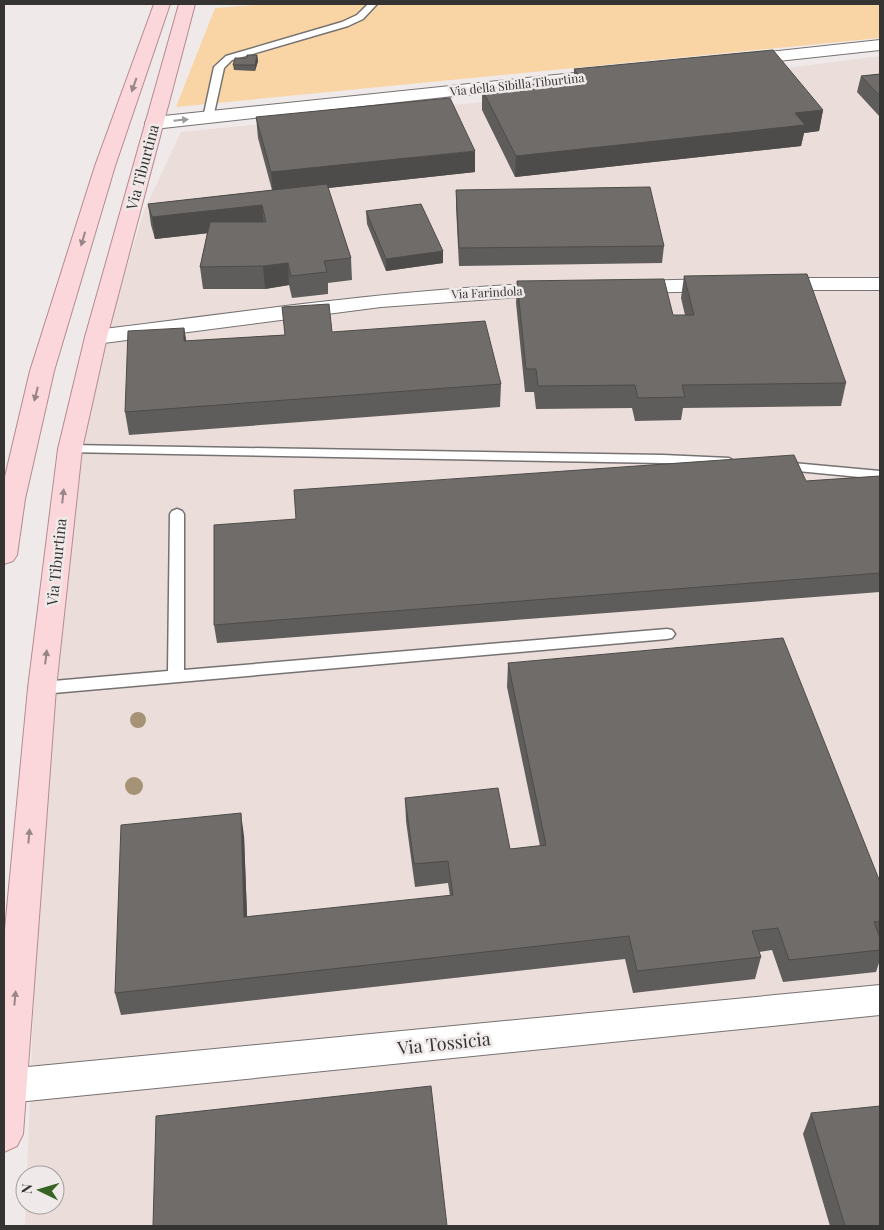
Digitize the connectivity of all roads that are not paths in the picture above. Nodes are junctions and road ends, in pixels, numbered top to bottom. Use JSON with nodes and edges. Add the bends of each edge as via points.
{"nodes":[{"id":1,"x":162,"y":4,"type":"edge"},
{"id":2,"x":187,"y":4,"type":"edge"},
{"id":3,"x":203,"y":4,"type":"edge"},
{"id":4,"x":373,"y":4,"type":"edge"},
{"id":5,"x":880,"y":45,"type":"edge"},
{"id":6,"x":729,"y":62,"type":"edge"},
{"id":7,"x":631,"y":72,"type":"edge"},
{"id":8,"x":161,"y":96,"type":"junction"},
{"id":9,"x":208,"y":118,"type":"junction"},
{"id":10,"x":154,"y":123,"type":"junction"},
{"id":11,"x":880,"y":284,"type":"edge"},
{"id":12,"x":607,"y":288,"type":"edge"},
{"id":13,"x":567,"y":289,"type":"edge"},
{"id":14,"x":96,"y":337,"type":"junction"},
{"id":15,"x":70,"y":449,"type":"junction"},
{"id":16,"x":744,"y":463,"type":"edge"},
{"id":17,"x":773,"y":466,"type":"edge"},
{"id":18,"x":880,"y":475,"type":"edge"},
{"id":19,"x":177,"y":514,"type":"dead end"},
{"id":20,"x":4,"y":555,"type":"edge"},
{"id":21,"x":667,"y":634,"type":"dead end"},
{"id":22,"x":176,"y":676,"type":"junction"},
{"id":23,"x":42,"y":688,"type":"junction"},
{"id":24,"x":880,"y":1000,"type":"edge"},
{"id":25,"x":7,"y":1086,"type":"junction"},
{"id":26,"x":4,"y":1134,"type":"edge"}],
"edges":[{"from":1,"to":20,"type":"main road","one_way":true,"via":[[105,166],[42,371],[12,499]]},
{"from":2,"to":8,"type":"main road","name":"Via Tiburtina"},
{"from":3,"to":8,"type":"main road"},
{"from":4,"to":9,"type":"lane","via":[[360,17],[345,24],[229,58],[219,67]]},
{"from":5,"to":6,"type":"street"},
{"from":7,"to":9,"type":"street","name":"Via della Sibilla Tiburtina"},
{"from":8,"to":10,"type":"main road","name":"Via Tiburtina"},
{"from":10,"to":9,"type":"street","name":"Via della Sibilla Tiburtina","one_way":true},
{"from":10,"to":14,"type":"main road","name":"Via Tiburtina"},
{"from":11,"to":12,"type":"street"},
{"from":13,"to":14,"type":"street","name":"Via Farindola","via":[[406,298]]},
{"from":14,"to":15,"type":"main road","name":"Via Tiburtina"},
{"from":15,"to":16,"type":"lane"},
{"from":23,"to":15,"type":"main road","name":"Via Tiburtina","one_way":true},
{"from":17,"to":18,"type":"lane"},
{"from":19,"to":22,"type":"lane"},
{"from":21,"to":22,"type":"lane"},
{"from":22,"to":23,"type":"lane"},
{"from":25,"to":23,"type":"main road","name":"Via Tiburtina","one_way":true},
{"from":24,"to":25,"type":"street","name":"Via Tossicia"},
{"from":25,"to":26,"type":"main road","name":"Via Tiburtina"}]}
